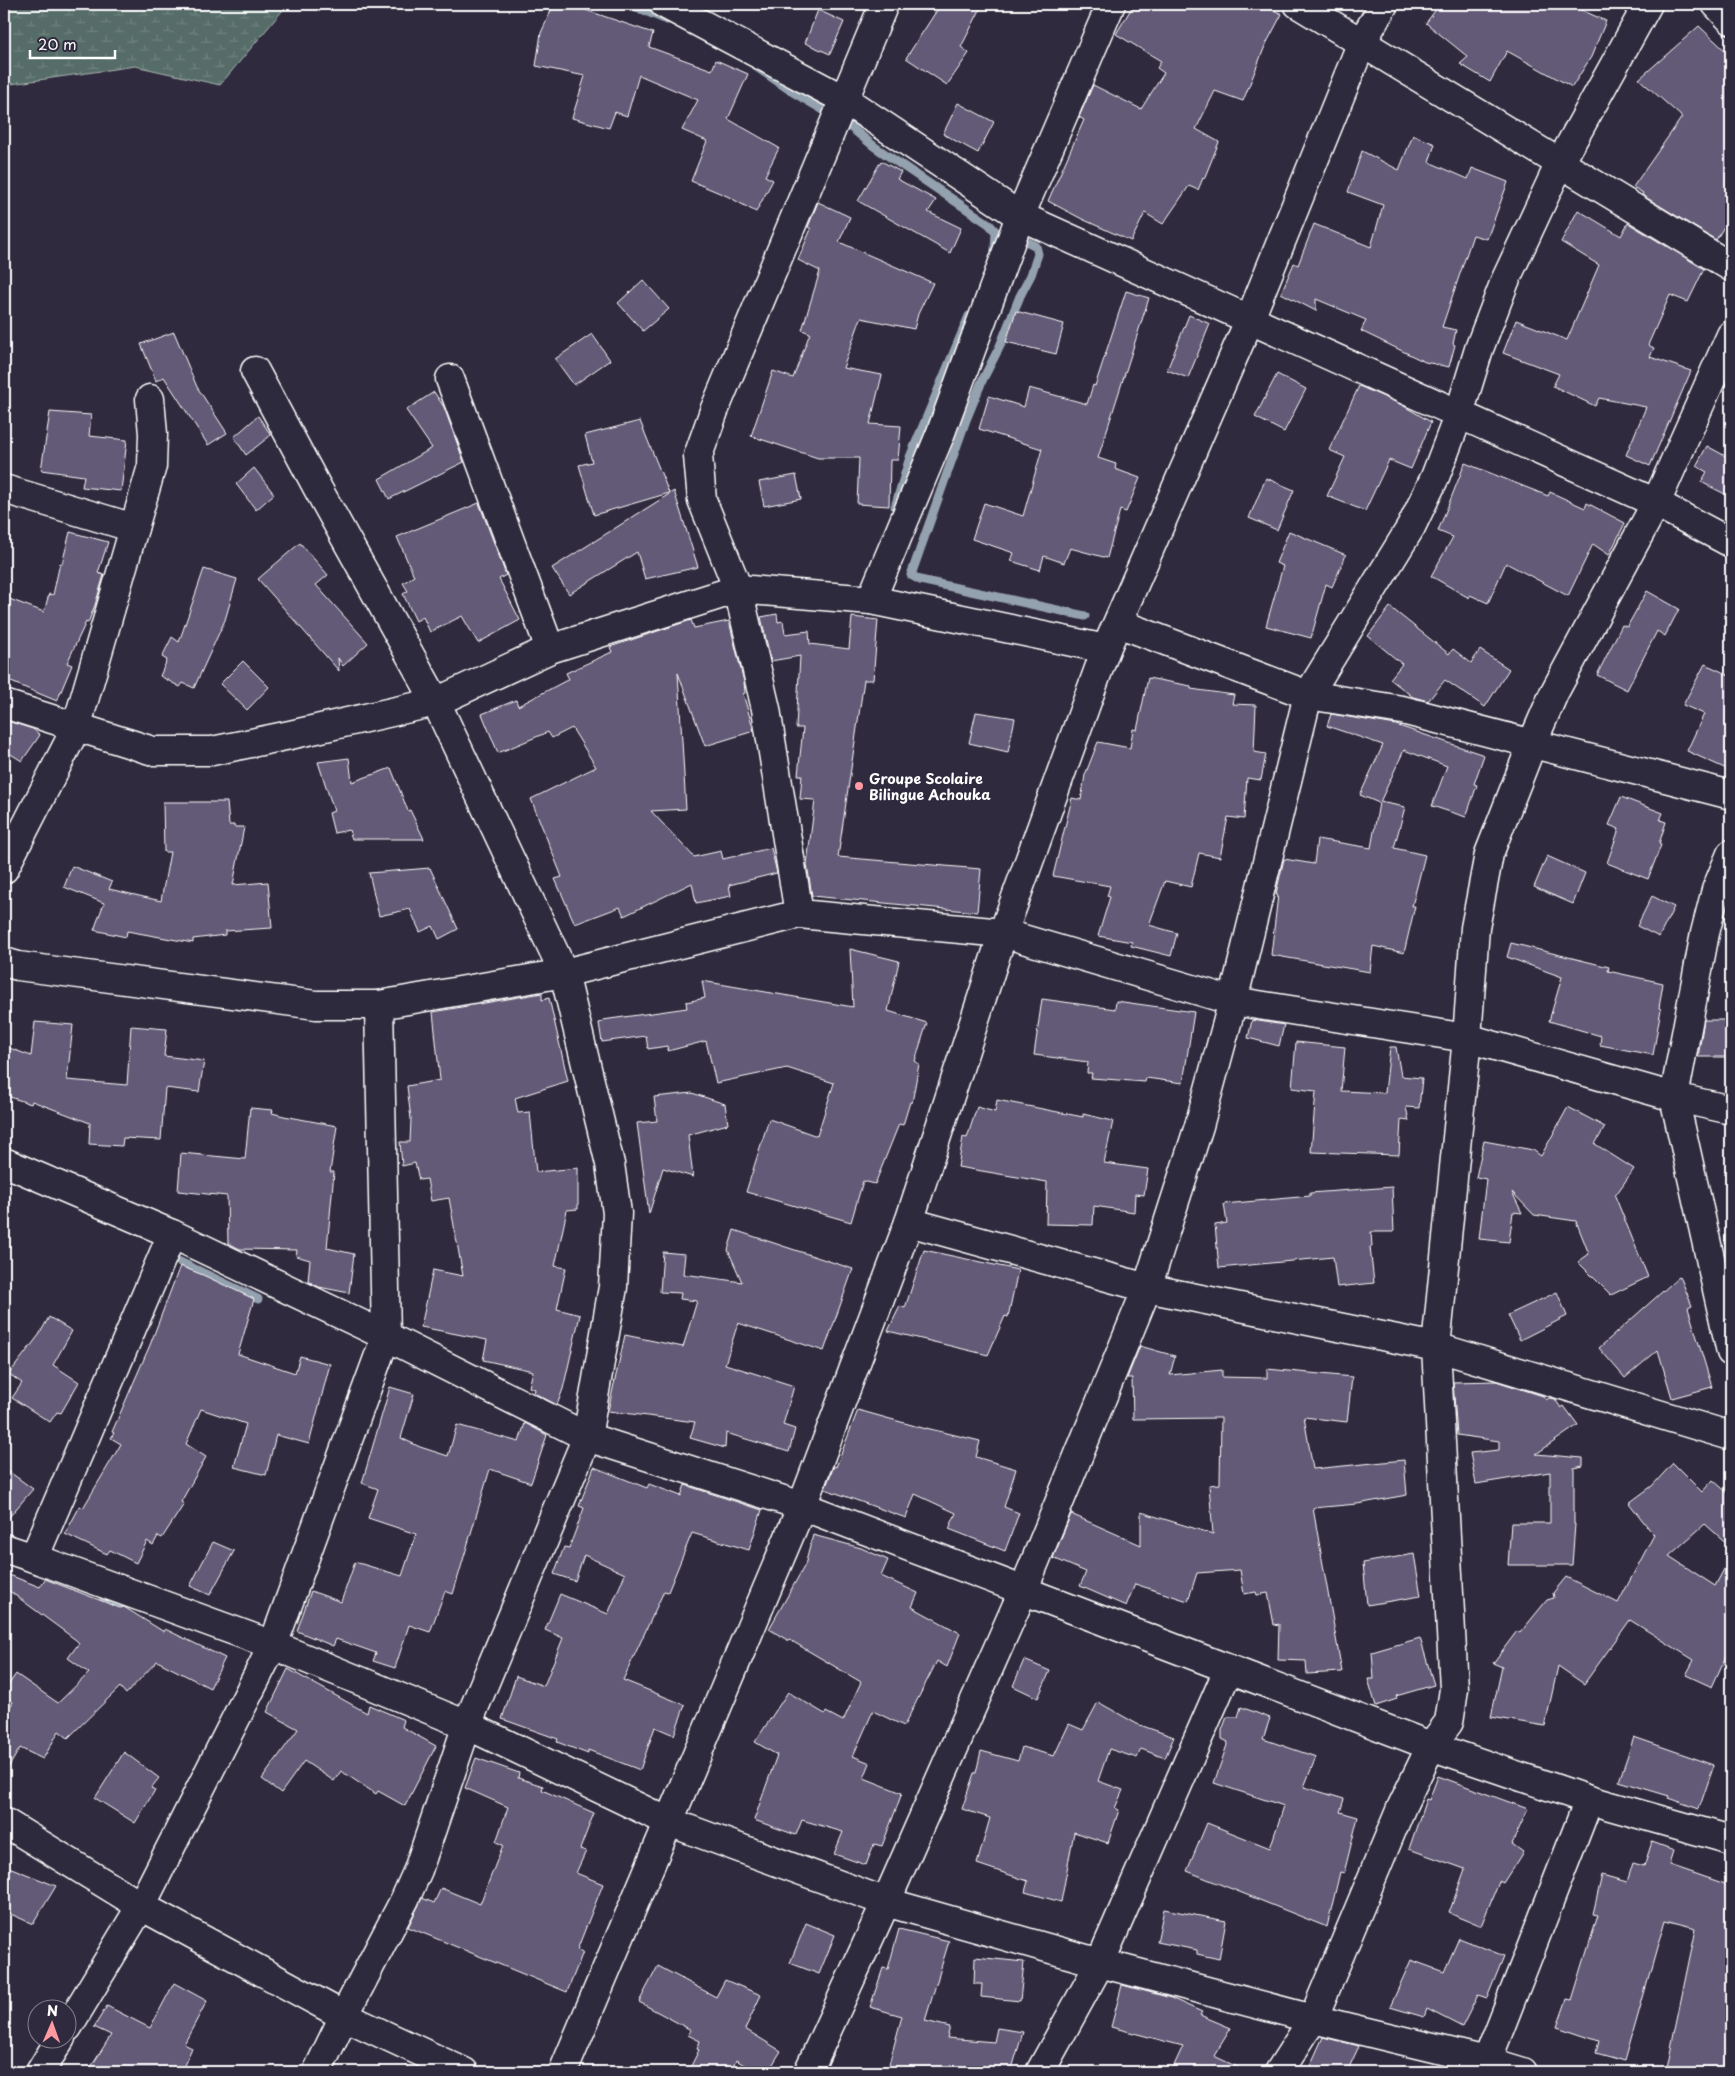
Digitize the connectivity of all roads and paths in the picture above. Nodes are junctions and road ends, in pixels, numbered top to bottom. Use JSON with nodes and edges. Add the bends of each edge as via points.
{"nodes":[{"id":1,"x":664,"y":4,"type":"edge"},
{"id":2,"x":884,"y":4,"type":"edge"},
{"id":3,"x":1111,"y":4,"type":"edge"},
{"id":4,"x":1298,"y":4,"type":"edge"},
{"id":5,"x":1384,"y":4,"type":"edge"},
{"id":6,"x":1648,"y":4,"type":"edge"},
{"id":7,"x":1716,"y":4,"type":"edge"},
{"id":8,"x":1731,"y":20,"type":"edge"},
{"id":9,"x":1362,"y":42,"type":"junction"},
{"id":10,"x":845,"y":100,"type":"junction"},
{"id":11,"x":1560,"y":163,"type":"junction"},
{"id":12,"x":1020,"y":216,"type":"junction"},
{"id":13,"x":1731,"y":267,"type":"edge"},
{"id":14,"x":1249,"y":321,"type":"junction"},
{"id":15,"x":1731,"y":335,"type":"edge"},
{"id":16,"x":255,"y":371,"type":"dead end"},
{"id":17,"x":450,"y":380,"type":"dead end"},
{"id":18,"x":150,"y":398,"type":"dead end"},
{"id":19,"x":1459,"y":414,"type":"junction"},
{"id":20,"x":4,"y":489,"type":"edge"},
{"id":21,"x":1656,"y":503,"type":"junction"},
{"id":22,"x":134,"y":528,"type":"junction"},
{"id":23,"x":1731,"y":543,"type":"edge"},
{"id":24,"x":738,"y":589,"type":"junction"},
{"id":25,"x":871,"y":600,"type":"junction"},
{"id":26,"x":1118,"y":622,"type":"junction"},
{"id":27,"x":550,"y":649,"type":"junction"},
{"id":28,"x":1106,"y":649,"type":"junction"},
{"id":29,"x":1308,"y":695,"type":"junction"},
{"id":30,"x":436,"y":702,"type":"junction"},
{"id":31,"x":4,"y":704,"type":"edge"},
{"id":32,"x":76,"y":728,"type":"junction"},
{"id":33,"x":1532,"y":744,"type":"junction"},
{"id":34,"x":1731,"y":795,"type":"edge"},
{"id":35,"x":1731,"y":854,"type":"edge"},
{"id":36,"x":4,"y":869,"type":"edge"},
{"id":37,"x":799,"y":914,"type":"junction"},
{"id":38,"x":1003,"y":933,"type":"junction"},
{"id":39,"x":4,"y":962,"type":"edge"},
{"id":40,"x":564,"y":973,"type":"junction"},
{"id":41,"x":1233,"y":1001,"type":"junction"},
{"id":42,"x":379,"y":1005,"type":"junction"},
{"id":43,"x":1467,"y":1038,"type":"junction"},
{"id":44,"x":1674,"y":1096,"type":"junction"},
{"id":45,"x":1731,"y":1110,"type":"edge"},
{"id":46,"x":4,"y":1162,"type":"edge"},
{"id":47,"x":909,"y":1222,"type":"junction"},
{"id":48,"x":172,"y":1234,"type":"junction"},
{"id":49,"x":1146,"y":1288,"type":"junction"},
{"id":50,"x":386,"y":1336,"type":"junction"},
{"id":51,"x":1436,"y":1346,"type":"junction"},
{"id":52,"x":1731,"y":1352,"type":"edge"},
{"id":53,"x":1731,"y":1436,"type":"edge"},
{"id":54,"x":587,"y":1437,"type":"junction"},
{"id":55,"x":802,"y":1506,"type":"junction"},
{"id":56,"x":4,"y":1548,"type":"edge"},
{"id":57,"x":34,"y":1558,"type":"junction"},
{"id":58,"x":1023,"y":1591,"type":"junction"},
{"id":59,"x":273,"y":1645,"type":"junction"},
{"id":60,"x":1228,"y":1670,"type":"junction"},
{"id":61,"x":467,"y":1724,"type":"junction"},
{"id":62,"x":1431,"y":1746,"type":"junction"},
{"id":63,"x":1589,"y":1800,"type":"junction"},
{"id":64,"x":4,"y":1822,"type":"edge"},
{"id":65,"x":668,"y":1822,"type":"junction"},
{"id":66,"x":1731,"y":1840,"type":"edge"},
{"id":67,"x":886,"y":1902,"type":"junction"},
{"id":68,"x":141,"y":1906,"type":"junction"},
{"id":69,"x":1100,"y":1963,"type":"junction"},
{"id":70,"x":78,"y":2010,"type":"edge"},
{"id":71,"x":344,"y":2016,"type":"junction"},
{"id":72,"x":1313,"y":2019,"type":"junction"},
{"id":73,"x":55,"y":2048,"type":"edge"},
{"id":74,"x":1484,"y":2067,"type":"edge"},
{"id":75,"x":40,"y":2072,"type":"edge"},
{"id":76,"x":317,"y":2072,"type":"edge"},
{"id":77,"x":464,"y":2072,"type":"edge"},
{"id":78,"x":563,"y":2072,"type":"edge"},
{"id":79,"x":808,"y":2072,"type":"edge"},
{"id":80,"x":1040,"y":2072,"type":"edge"},
{"id":81,"x":1279,"y":2072,"type":"edge"},
{"id":82,"x":1523,"y":2072,"type":"edge"}],
"edges":[{"from":1,"to":10,"type":"street"},
{"from":2,"to":10,"type":"street"},
{"from":3,"to":12,"type":"street"},
{"from":4,"to":9,"type":"street"},
{"from":5,"to":9,"type":"street"},
{"from":6,"to":11,"type":"street"},
{"from":7,"to":8,"type":"street"},
{"from":9,"to":11,"type":"street"},
{"from":9,"to":14,"type":"street"},
{"from":10,"to":12,"type":"street"},
{"from":10,"to":24,"type":"street","via":[[698,456],[702,500]]},
{"from":11,"to":13,"type":"street"},
{"from":11,"to":19,"type":"street","via":[[1505,282],[1479,349]]},
{"from":12,"to":14,"type":"street"},
{"from":12,"to":25,"type":"street","via":[[940,435]]},
{"from":14,"to":19,"type":"street"},
{"from":14,"to":26,"type":"street"},
{"from":15,"to":21,"type":"street"},
{"from":16,"to":30,"type":"street"},
{"from":17,"to":27,"type":"street"},
{"from":18,"to":22,"type":"street","via":[[152,466]]},
{"from":19,"to":21,"type":"street"},
{"from":19,"to":29,"type":"street","via":[[1435,477],[1411,527]]},
{"from":20,"to":22,"type":"street"},
{"from":21,"to":23,"type":"street"},
{"from":21,"to":33,"type":"street","via":[[1554,693]]},
{"from":22,"to":32,"type":"street"},
{"from":24,"to":25,"type":"street"},
{"from":24,"to":27,"type":"street"},
{"from":24,"to":37,"type":"street","via":[[766,709]]},
{"from":25,"to":28,"type":"street"},
{"from":26,"to":28,"type":"street"},
{"from":26,"to":29,"type":"street"},
{"from":27,"to":30,"type":"street"},
{"from":28,"to":38,"type":"street"},
{"from":29,"to":33,"type":"street","via":[[1402,710]]},
{"from":29,"to":41,"type":"street"},
{"from":30,"to":32,"type":"street","via":[[212,750],[153,751]]},
{"from":30,"to":40,"type":"street"},
{"from":31,"to":32,"type":"street"},
{"from":32,"to":36,"type":"street"},
{"from":33,"to":34,"type":"street"},
{"from":33,"to":43,"type":"street","via":[[1489,854],[1475,928]]},
{"from":35,"to":44,"type":"street","via":[[1716,890],[1705,933]]},
{"from":37,"to":38,"type":"street"},
{"from":37,"to":40,"type":"street"},
{"from":38,"to":41,"type":"street"},
{"from":38,"to":47,"type":"street"},
{"from":39,"to":42,"type":"street","via":[[316,1005]]},
{"from":40,"to":42,"type":"street"},
{"from":40,"to":54,"type":"street","via":[[610,1164],[617,1213],[613,1287]]},
{"from":41,"to":43,"type":"street"},
{"from":41,"to":49,"type":"street","via":[[1199,1126]]},
{"from":42,"to":50,"type":"street"},
{"from":43,"to":44,"type":"street"},
{"from":43,"to":51,"type":"street"},
{"from":44,"to":45,"type":"street"},
{"from":44,"to":52,"type":"street"},
{"from":46,"to":48,"type":"street"},
{"from":47,"to":49,"type":"street"},
{"from":47,"to":55,"type":"street"},
{"from":48,"to":50,"type":"street"},
{"from":48,"to":57,"type":"street"},
{"from":49,"to":51,"type":"street"},
{"from":49,"to":58,"type":"street"},
{"from":50,"to":54,"type":"street"},
{"from":50,"to":59,"type":"street"},
{"from":51,"to":53,"type":"street"},
{"from":51,"to":62,"type":"street","via":[[1454,1688],[1449,1722]]},
{"from":54,"to":55,"type":"street"},
{"from":54,"to":61,"type":"street"},
{"from":55,"to":58,"type":"street"},
{"from":55,"to":65,"type":"street"},
{"from":56,"to":57,"type":"street"},
{"from":57,"to":59,"type":"street"},
{"from":58,"to":60,"type":"street"},
{"from":58,"to":67,"type":"street"},
{"from":59,"to":61,"type":"street"},
{"from":59,"to":68,"type":"street"},
{"from":60,"to":62,"type":"street"},
{"from":60,"to":69,"type":"street"},
{"from":61,"to":65,"type":"street"},
{"from":61,"to":71,"type":"street","via":[[409,1892]]},
{"from":62,"to":63,"type":"street"},
{"from":62,"to":72,"type":"street","via":[[1402,1806]]},
{"from":63,"to":66,"type":"street"},
{"from":63,"to":74,"type":"street"},
{"from":64,"to":68,"type":"street"},
{"from":65,"to":67,"type":"street"},
{"from":65,"to":78,"type":"street"},
{"from":67,"to":69,"type":"street"},
{"from":67,"to":79,"type":"street"},
{"from":68,"to":70,"type":"street"},
{"from":68,"to":71,"type":"street"},
{"from":69,"to":72,"type":"street"},
{"from":69,"to":80,"type":"street"},
{"from":71,"to":76,"type":"street"},
{"from":71,"to":77,"type":"street"},
{"from":72,"to":74,"type":"street"},
{"from":72,"to":81,"type":"street"},
{"from":73,"to":75,"type":"street"},
{"from":74,"to":82,"type":"street"}]}
